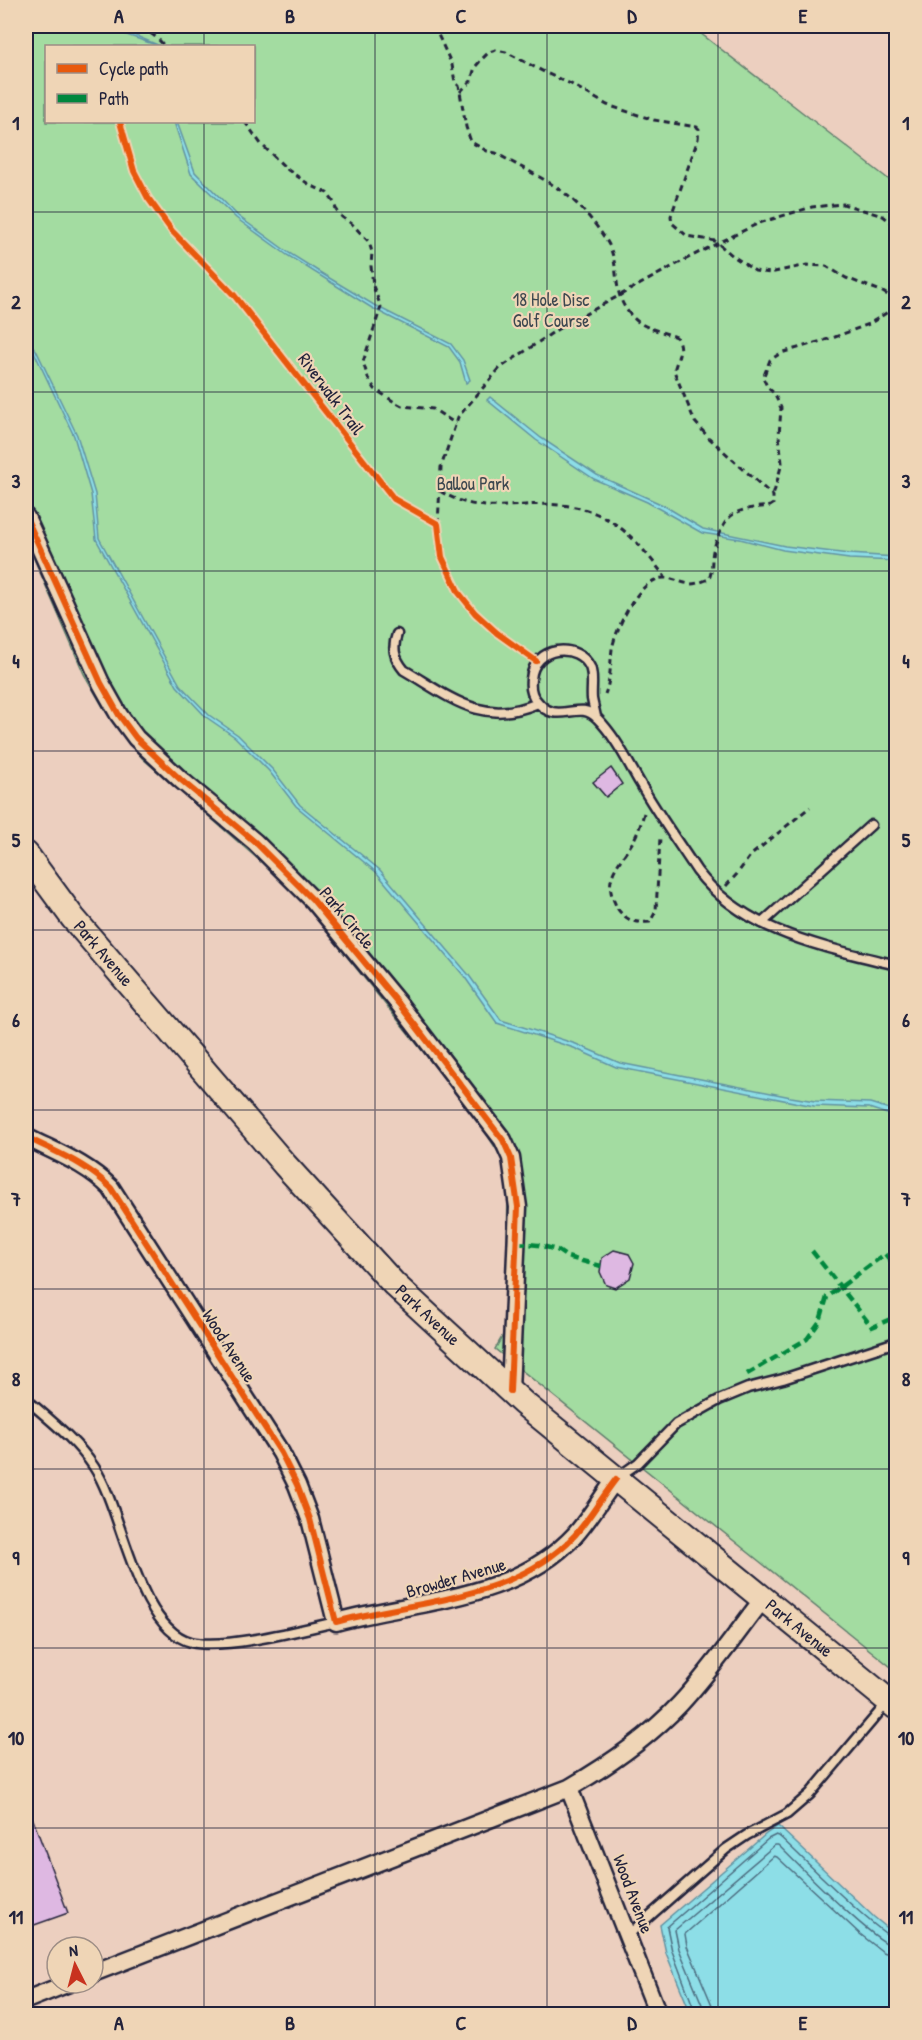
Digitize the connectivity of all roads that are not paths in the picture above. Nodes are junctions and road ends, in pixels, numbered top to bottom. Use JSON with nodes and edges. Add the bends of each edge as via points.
{"nodes":[{"id":1,"x":26,"y":517,"type":"edge"},
{"id":2,"x":397,"y":634,"type":"dead end"},
{"id":3,"x":538,"y":703,"type":"junction"},
{"id":4,"x":596,"y":717,"type":"junction"},
{"id":5,"x":871,"y":825,"type":"dead end"},
{"id":6,"x":26,"y":854,"type":"edge"},
{"id":7,"x":762,"y":923,"type":"junction"},
{"id":8,"x":897,"y":965,"type":"edge"},
{"id":9,"x":26,"y":1137,"type":"edge"},
{"id":10,"x":897,"y":1342,"type":"edge"},
{"id":11,"x":510,"y":1391,"type":"junction"},
{"id":12,"x":26,"y":1399,"type":"edge"},
{"id":13,"x":615,"y":1479,"type":"junction"},
{"id":14,"x":763,"y":1599,"type":"junction"},
{"id":15,"x":336,"y":1622,"type":"junction"},
{"id":16,"x":893,"y":1704,"type":"edge"},
{"id":17,"x":569,"y":1788,"type":"junction"},
{"id":18,"x":628,"y":1935,"type":"junction"},
{"id":19,"x":105,"y":1968,"type":"edge"},
{"id":20,"x":45,"y":1992,"type":"edge"},
{"id":21,"x":26,"y":2000,"type":"edge"},
{"id":22,"x":658,"y":2014,"type":"edge"}],
"edges":[{"from":1,"to":11,"type":"street","name":"Park Circle","via":[[100,683],[119,716],[136,738],[255,842],[313,900],[503,1140],[511,1158],[518,1207]]},
{"from":2,"to":3,"type":"lane","via":[[394,653],[404,670],[470,708],[506,712]]},
{"from":3,"to":4,"type":"lane","via":[[558,714],[575,710]]},
{"from":3,"to":4,"type":"lane","via":[[530,685],[536,661],[552,651],[573,652],[582,657],[592,673]]},
{"from":4,"to":7,"type":"lane","via":[[625,755],[697,871],[729,904]]},
{"from":5,"to":7,"type":"lane"},
{"from":6,"to":11,"type":"main road","name":"Park Avenue","via":[[73,918],[326,1212],[394,1284]]},
{"from":7,"to":8,"type":"lane","via":[[794,937]]},
{"from":9,"to":15,"type":"street","name":"Wood Avenue","via":[[84,1165],[111,1188],[297,1485],[310,1519]]},
{"from":10,"to":13,"type":"lane","via":[[719,1400],[676,1424],[638,1463]]},
{"from":11,"to":13,"type":"main road","name":"Park Avenue"},
{"from":12,"to":15,"type":"lane","via":[[79,1447],[95,1468],[155,1613],[176,1635],[205,1644]]},
{"from":13,"to":14,"type":"main road","name":"Park Avenue"},
{"from":13,"to":15,"type":"street","name":"Browder Avenue","via":[[576,1534],[542,1563],[517,1576],[435,1602]]},
{"from":14,"to":16,"type":"main road","name":"Park Avenue"},
{"from":14,"to":17,"type":"street","via":[[680,1704],[652,1730]]},
{"from":16,"to":18,"type":"lane","via":[[810,1794],[787,1814],[726,1849]]},
{"from":17,"to":18,"type":"street","name":"Wood Avenue"},
{"from":17,"to":19,"type":"street"},
{"from":18,"to":22,"type":"street","name":"Wood Avenue"},
{"from":20,"to":21,"type":"street"}]}
